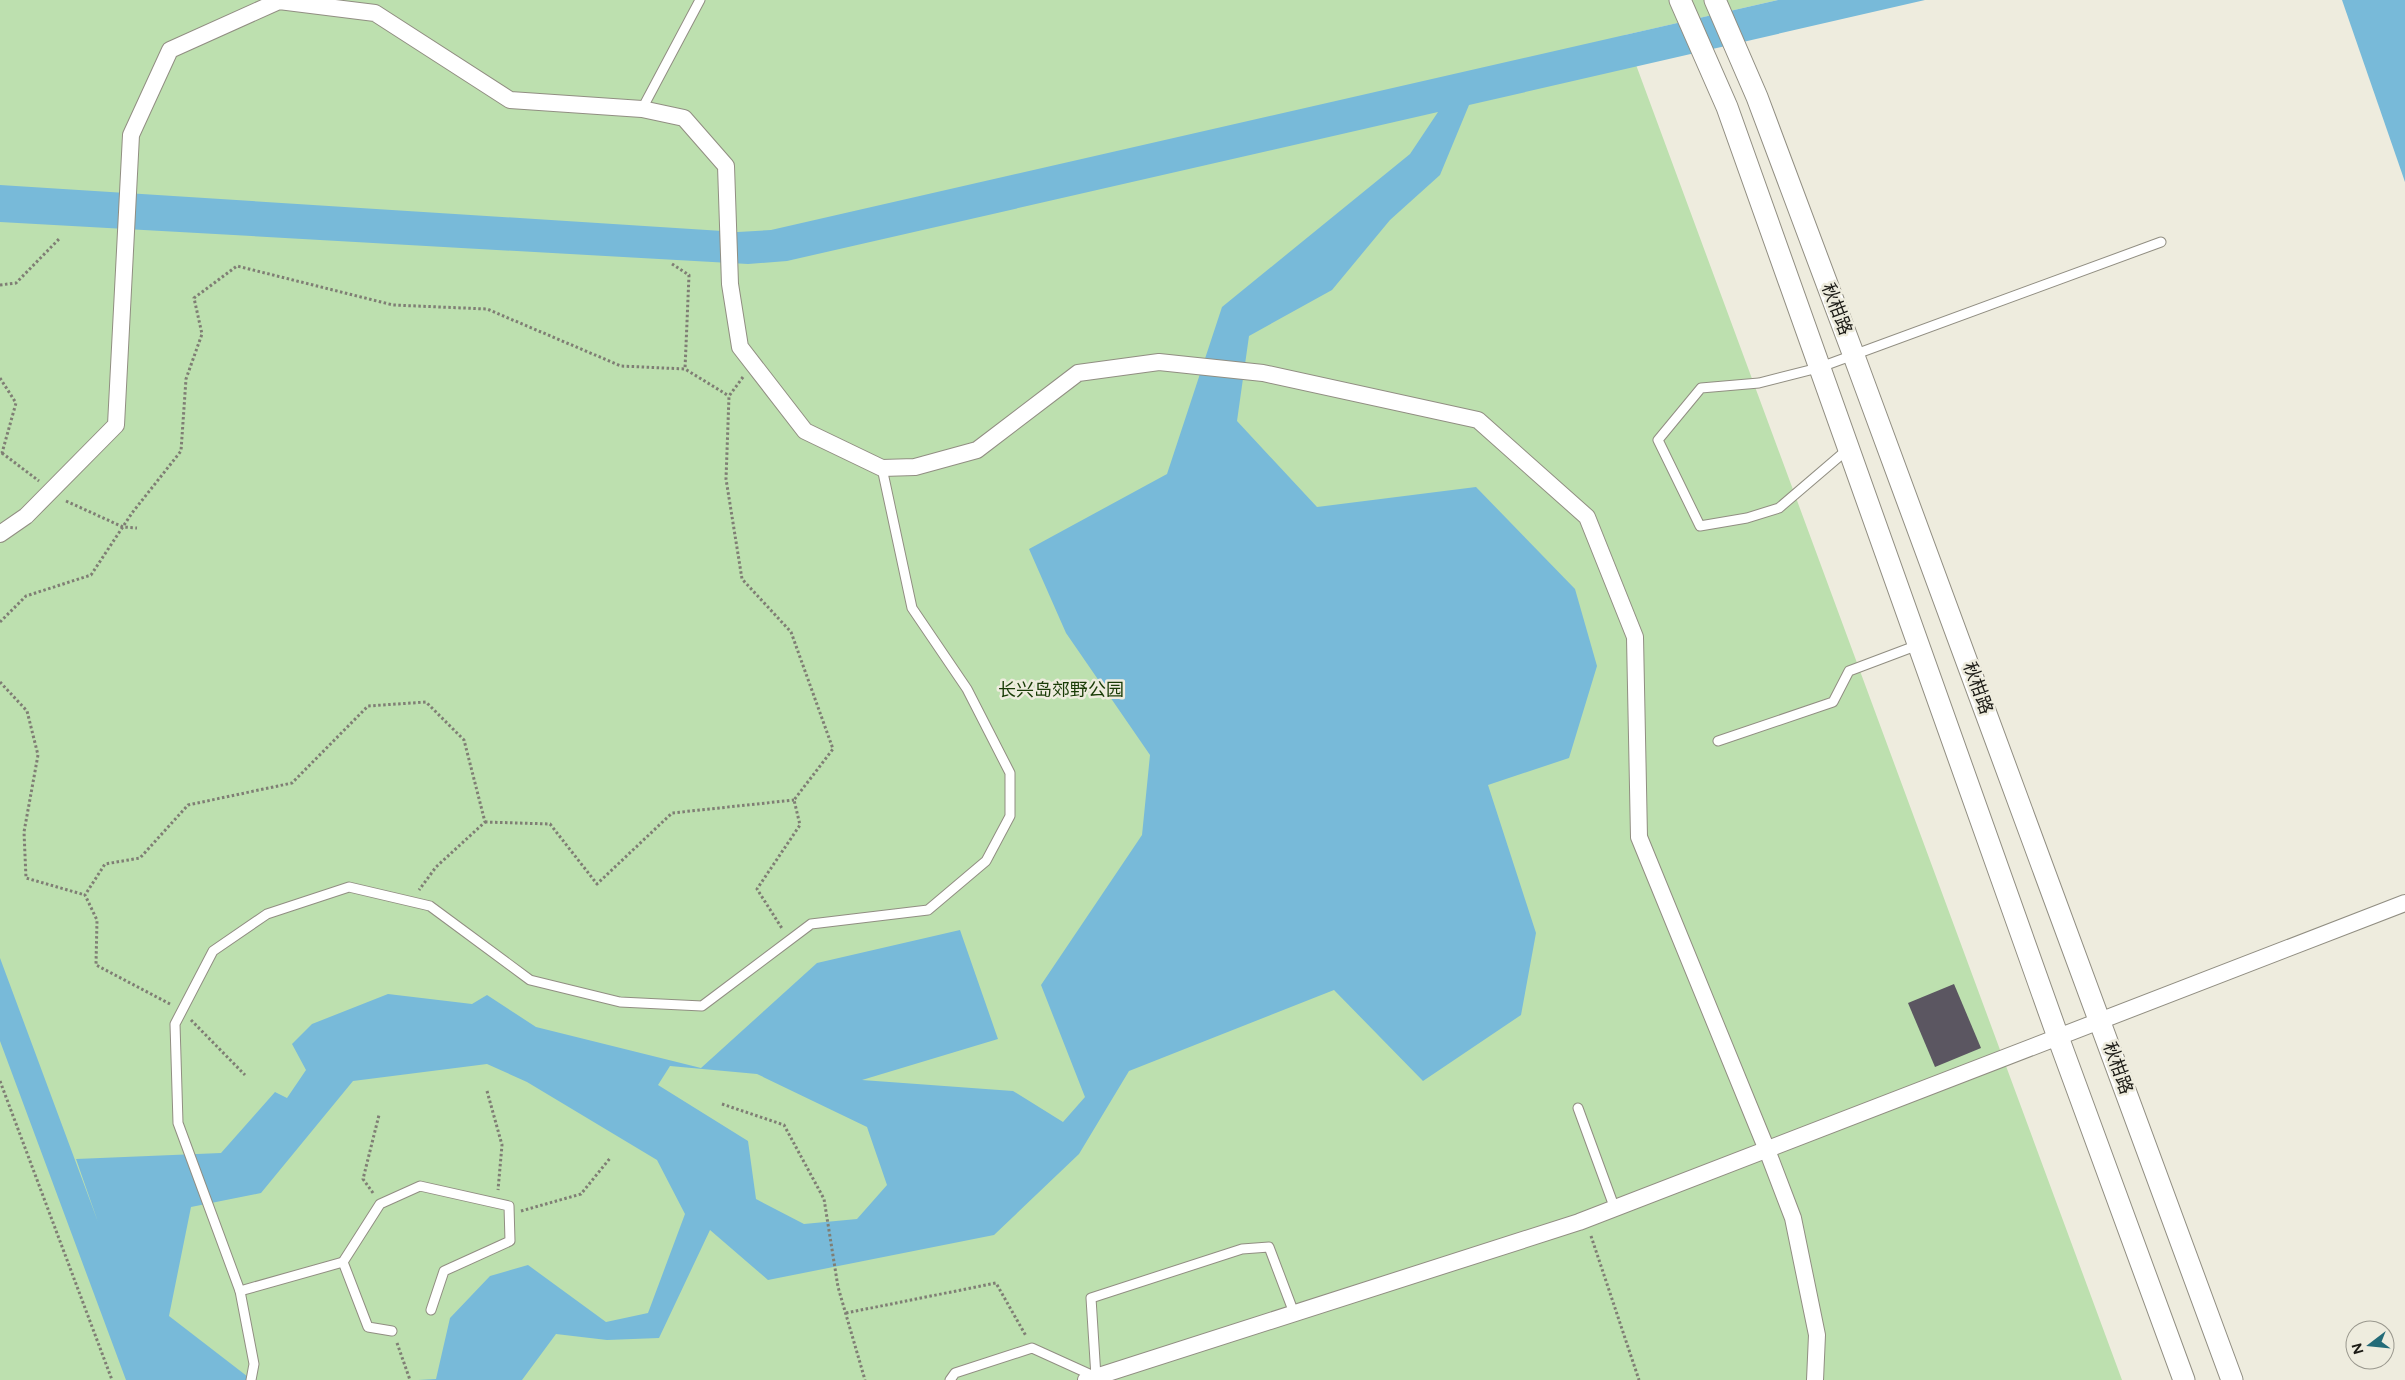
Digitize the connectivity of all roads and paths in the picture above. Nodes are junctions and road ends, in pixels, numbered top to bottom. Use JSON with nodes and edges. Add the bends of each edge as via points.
{"nodes":[{"id":1,"x":700,"y":0,"type":"edge"},
{"id":2,"x":1680,"y":0,"type":"edge"},
{"id":3,"x":1716,"y":0,"type":"edge"},
{"id":4,"x":642,"y":109,"type":"junction"},
{"id":5,"x":60,"y":238,"type":"dead end"},
{"id":6,"x":2161,"y":242,"type":"dead end"},
{"id":7,"x":672,"y":264,"type":"dead end"},
{"id":8,"x":0,"y":284,"type":"edge"},
{"id":9,"x":1854,"y":356,"type":"junction"},
{"id":10,"x":753,"y":364,"type":"junction"},
{"id":11,"x":1818,"y":368,"type":"junction"},
{"id":12,"x":685,"y":369,"type":"junction"},
{"id":13,"x":0,"y":378,"type":"edge"},
{"id":14,"x":730,"y":396,"type":"junction"},
{"id":15,"x":1848,"y":449,"type":"junction"},
{"id":16,"x":0,"y":454,"type":"edge"},
{"id":17,"x":882,"y":468,"type":"junction"},
{"id":18,"x":0,"y":534,"type":"edge"},
{"id":19,"x":0,"y":622,"type":"edge"},
{"id":20,"x":1918,"y":645,"type":"junction"},
{"id":21,"x":0,"y":682,"type":"edge"},
{"id":22,"x":1718,"y":741,"type":"dead end"},
{"id":23,"x":794,"y":800,"type":"junction"},
{"id":24,"x":485,"y":822,"type":"junction"},
{"id":25,"x":85,"y":895,"type":"junction"},
{"id":26,"x":411,"y":901,"type":"junction"},
{"id":27,"x":2405,"y":903,"type":"edge"},
{"id":28,"x":790,"y":940,"type":"junction"},
{"id":29,"x":182,"y":1010,"type":"junction"},
{"id":30,"x":2101,"y":1020,"type":"junction"},
{"id":31,"x":2058,"y":1037,"type":"junction"},
{"id":32,"x":244,"y":1075,"type":"dead end"},
{"id":33,"x":0,"y":1081,"type":"edge"},
{"id":34,"x":487,"y":1091,"type":"dead end"},
{"id":35,"x":722,"y":1104,"type":"dead end"},
{"id":36,"x":1578,"y":1108,"type":"dead end"},
{"id":37,"x":379,"y":1116,"type":"dead end"},
{"id":38,"x":1767,"y":1150,"type":"junction"},
{"id":39,"x":611,"y":1158,"type":"dead end"},
{"id":40,"x":496,"y":1203,"type":"junction"},
{"id":41,"x":380,"y":1204,"type":"junction"},
{"id":42,"x":1615,"y":1209,"type":"junction"},
{"id":43,"x":510,"y":1214,"type":"junction"},
{"id":44,"x":1586,"y":1220,"type":"junction"},
{"id":45,"x":343,"y":1262,"type":"junction"},
{"id":46,"x":240,"y":1291,"type":"junction"},
{"id":47,"x":432,"y":1310,"type":"dead end"},
{"id":48,"x":846,"y":1313,"type":"junction"},
{"id":49,"x":1294,"y":1314,"type":"junction"},
{"id":50,"x":392,"y":1331,"type":"joint"},
{"id":51,"x":1032,"y":1348,"type":"junction"},
{"id":52,"x":1091,"y":1378,"type":"edge"},
{"id":53,"x":112,"y":1380,"type":"edge"},
{"id":54,"x":251,"y":1380,"type":"edge"},
{"id":55,"x":410,"y":1380,"type":"edge"},
{"id":56,"x":865,"y":1380,"type":"edge"},
{"id":57,"x":950,"y":1380,"type":"edge"},
{"id":58,"x":1639,"y":1380,"type":"edge"},
{"id":59,"x":1815,"y":1380,"type":"edge"},
{"id":60,"x":2184,"y":1380,"type":"edge"},
{"id":61,"x":2232,"y":1380,"type":"edge"}],
"edges":[{"from":1,"to":4,"type":"lane"},
{"from":2,"to":11,"type":"street","name":"秋柑路","via":[[1727,107]]},
{"from":3,"to":9,"type":"street","name":"秋柑路","via":[[1757,97]]},
{"from":4,"to":10,"type":"street","via":[[684,118],[726,166],[729,268],[740,348]]},
{"from":4,"to":18,"type":"street","via":[[510,100],[375,13],[278,1],[170,50],[131,135],[116,425],[26,516]]},
{"from":5,"to":8,"type":"path","via":[[16,283]]},
{"from":6,"to":9,"type":"lane"},
{"from":7,"to":12,"type":"path","via":[[689,275]]},
{"from":9,"to":11,"type":"lane"},
{"from":9,"to":30,"type":"street","name":"秋柑路"},
{"from":10,"to":14,"type":"path"},
{"from":10,"to":17,"type":"street","via":[[805,431]]},
{"from":11,"to":15,"type":"street","name":"秋柑路"},
{"from":11,"to":15,"type":"lane","via":[[1759,383],[1701,388],[1658,440],[1700,526],[1747,518],[1778,508]]},
{"from":12,"to":14,"type":"path"},
{"from":12,"to":19,"type":"path","via":[[621,366],[487,310],[393,305],[237,266],[194,298],[202,334],[186,379],[182,451],[132,513],[91,575],[26,596]]},
{"from":13,"to":16,"type":"path","via":[[16,403]]},
{"from":14,"to":23,"type":"path","via":[[726,479],[742,579],[791,632],[833,749]]},
{"from":15,"to":20,"type":"street","name":"秋柑路"},
{"from":17,"to":28,"type":"lane","via":[[912,608],[966,689],[1010,773],[1010,816],[986,861],[928,910],[811,924]]},
{"from":17,"to":38,"type":"street","via":[[916,467],[977,450],[1078,373],[1159,362],[1263,373],[1478,420],[1587,517],[1635,637],[1639,837]]},
{"from":20,"to":22,"type":"lane","via":[[1849,671],[1833,702]]},
{"from":20,"to":31,"type":"street","name":"秋柑路"},
{"from":21,"to":25,"type":"path","via":[[27,711],[38,755],[24,832],[26,878]]},
{"from":23,"to":24,"type":"path","via":[[672,814],[597,884],[550,824]]},
{"from":23,"to":28,"type":"path","via":[[800,825],[757,889]]},
{"from":24,"to":25,"type":"path","via":[[464,740],[426,702],[368,706],[292,783],[188,805],[140,858],[105,864]]},
{"from":24,"to":26,"type":"path","via":[[436,866]]},
{"from":25,"to":29,"type":"path","via":[[97,920],[96,965]]},
{"from":26,"to":28,"type":"lane","via":[[430,906],[530,980],[620,1002],[702,1006]]},
{"from":26,"to":29,"type":"lane","via":[[349,887],[267,914],[213,951]]},
{"from":27,"to":30,"type":"street"},
{"from":29,"to":32,"type":"path"},
{"from":29,"to":46,"type":"lane","via":[[175,1024],[178,1123]]},
{"from":30,"to":31,"type":"street"},
{"from":30,"to":61,"type":"street","name":"秋柑路"},
{"from":31,"to":38,"type":"street"},
{"from":31,"to":60,"type":"street","name":"秋柑路"},
{"from":33,"to":53,"type":"path"},
{"from":34,"to":40,"type":"path","via":[[502,1145]]},
{"from":35,"to":48,"type":"path","via":[[784,1125],[824,1199],[838,1287]]},
{"from":36,"to":42,"type":"lane"},
{"from":37,"to":41,"type":"path","via":[[363,1178]]},
{"from":38,"to":42,"type":"street"},
{"from":38,"to":59,"type":"street","via":[[1793,1218],[1817,1335]]},
{"from":39,"to":43,"type":"path","via":[[581,1194]]},
{"from":40,"to":41,"type":"lane","via":[[420,1186]]},
{"from":40,"to":43,"type":"lane","via":[[509,1206]]},
{"from":41,"to":45,"type":"lane"},
{"from":42,"to":44,"type":"street"},
{"from":43,"to":47,"type":"lane","via":[[510,1241],[444,1271]]},
{"from":44,"to":49,"type":"street"},
{"from":44,"to":58,"type":"path"},
{"from":45,"to":46,"type":"lane"},
{"from":45,"to":50,"type":"lane","via":[[368,1327]]},
{"from":46,"to":54,"type":"lane","via":[[254,1364]]},
{"from":48,"to":51,"type":"path","via":[[996,1283]]},
{"from":48,"to":56,"type":"path"},
{"from":49,"to":52,"type":"street"},
{"from":49,"to":52,"type":"lane","via":[[1270,1247],[1242,1249],[1091,1298]]},
{"from":50,"to":55,"type":"path"},
{"from":51,"to":52,"type":"lane"},
{"from":51,"to":57,"type":"lane","via":[[955,1373]]}]}
